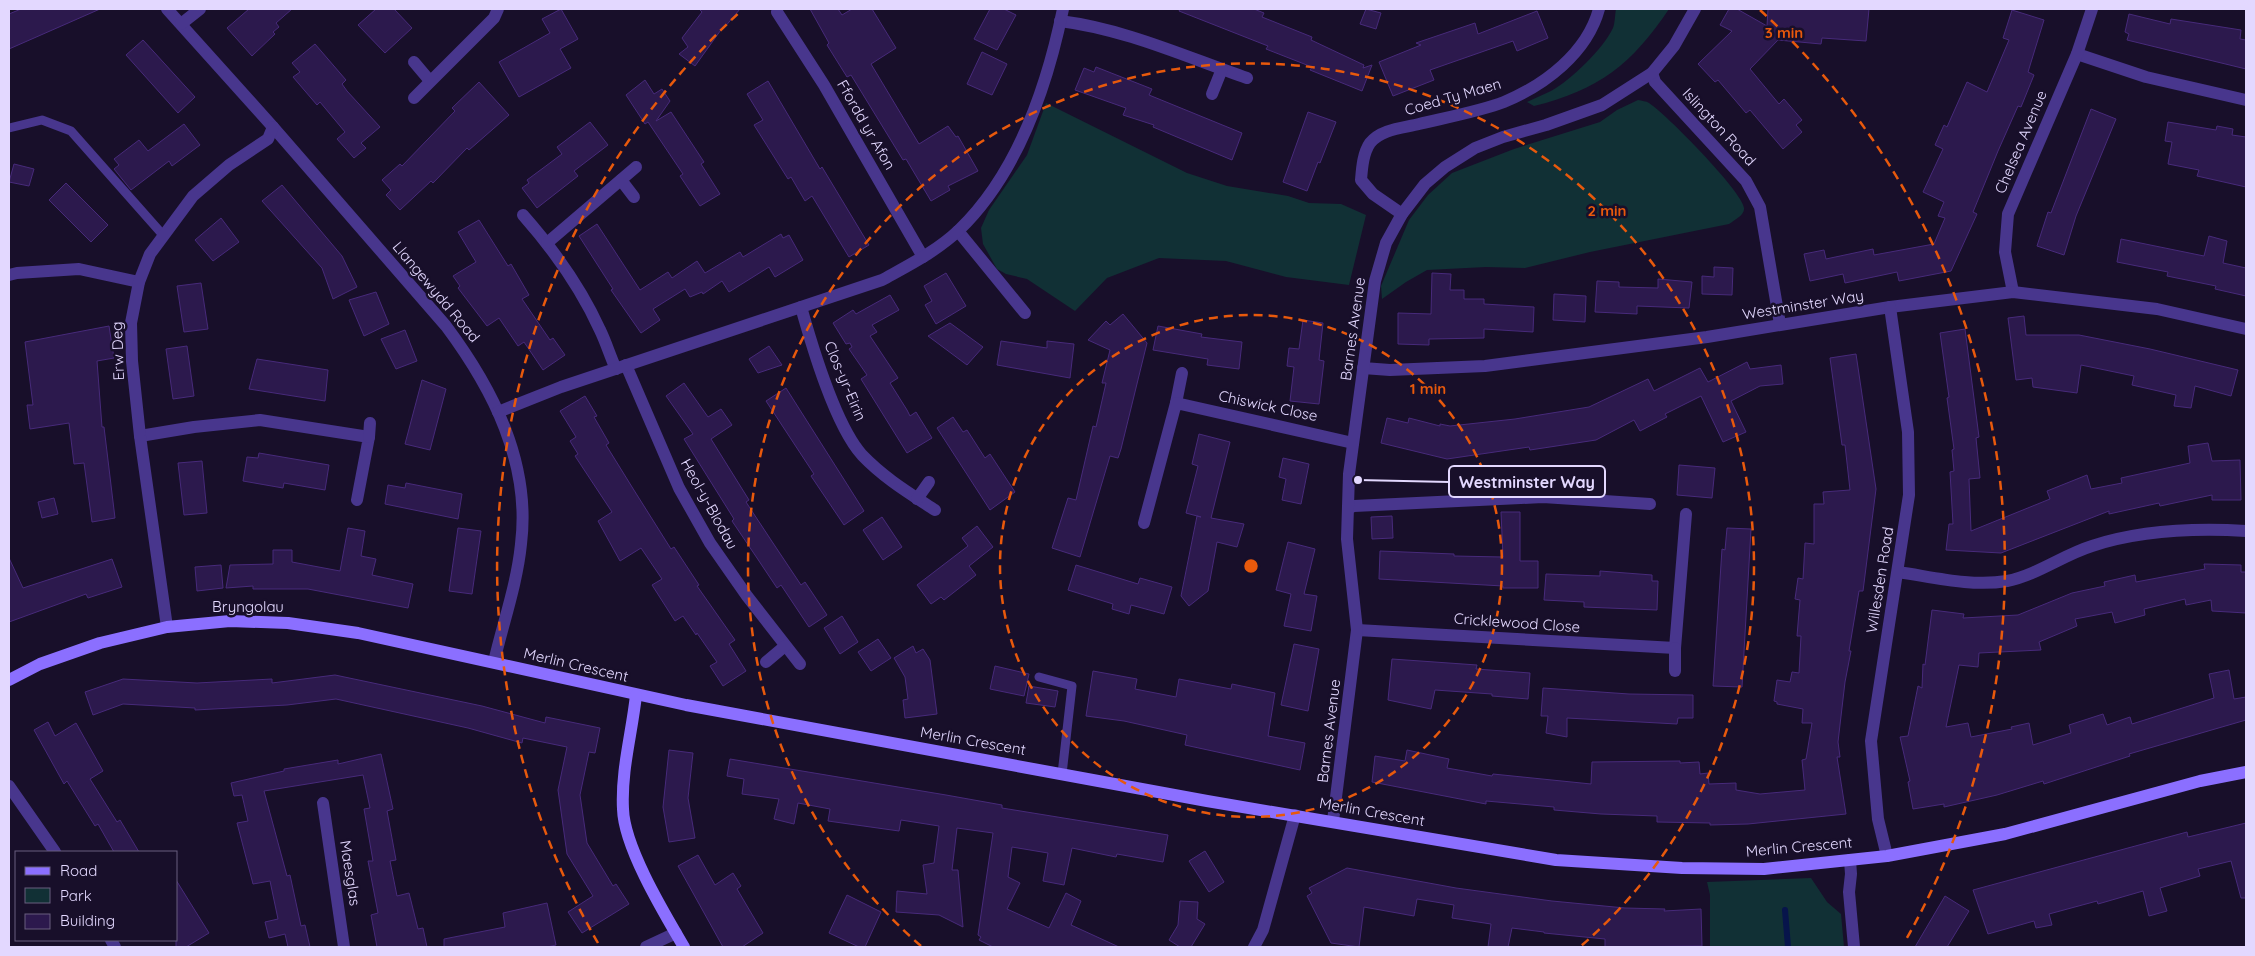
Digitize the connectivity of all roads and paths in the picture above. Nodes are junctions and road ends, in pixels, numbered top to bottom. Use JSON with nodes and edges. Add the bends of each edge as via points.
{"nodes":[{"id":1,"x":167,"y":9,"type":"edge"},
{"id":2,"x":200,"y":9,"type":"edge"},
{"id":3,"x":498,"y":9,"type":"edge"},
{"id":4,"x":1599,"y":9,"type":"edge"},
{"id":5,"x":1695,"y":9,"type":"edge"},
{"id":6,"x":2092,"y":9,"type":"edge"},
{"id":7,"x":776,"y":12,"type":"dead end"},
{"id":8,"x":1061,"y":15,"type":"edge"},
{"id":9,"x":181,"y":24,"type":"junction"},
{"id":10,"x":2077,"y":54,"type":"junction"},
{"id":11,"x":414,"y":62,"type":"dead end"},
{"id":12,"x":1222,"y":69,"type":"junction"},
{"id":13,"x":1652,"y":73,"type":"junction"},
{"id":14,"x":1248,"y":78,"type":"dead end"},
{"id":15,"x":430,"y":81,"type":"junction"},
{"id":16,"x":1212,"y":94,"type":"dead end"},
{"id":17,"x":414,"y":98,"type":"dead end"},
{"id":18,"x":2246,"y":100,"type":"edge"},
{"id":19,"x":273,"y":127,"type":"junction"},
{"id":20,"x":9,"y":128,"type":"edge"},
{"id":21,"x":636,"y":166,"type":"dead end"},
{"id":22,"x":621,"y":180,"type":"junction"},
{"id":23,"x":634,"y":197,"type":"dead end"},
{"id":24,"x":1402,"y":214,"type":"junction"},
{"id":25,"x":523,"y":215,"type":"dead end"},
{"id":26,"x":958,"y":230,"type":"junction"},
{"id":27,"x":163,"y":235,"type":"junction"},
{"id":28,"x":547,"y":243,"type":"junction"},
{"id":29,"x":924,"y":257,"type":"junction"},
{"id":30,"x":9,"y":275,"type":"edge"},
{"id":31,"x":139,"y":282,"type":"junction"},
{"id":32,"x":2013,"y":292,"type":"junction"},
{"id":33,"x":801,"y":307,"type":"junction"},
{"id":34,"x":1890,"y":307,"type":"junction"},
{"id":35,"x":1024,"y":313,"type":"dead end"},
{"id":36,"x":1780,"y":324,"type":"junction"},
{"id":37,"x":2246,"y":329,"type":"edge"},
{"id":38,"x":621,"y":367,"type":"junction"},
{"id":39,"x":1363,"y":368,"type":"junction"},
{"id":40,"x":1182,"y":373,"type":"dead end"},
{"id":41,"x":1176,"y":403,"type":"junction"},
{"id":42,"x":498,"y":412,"type":"junction"},
{"id":43,"x":370,"y":423,"type":"dead end"},
{"id":44,"x":140,"y":436,"type":"junction"},
{"id":45,"x":369,"y":437,"type":"junction"},
{"id":46,"x":1353,"y":443,"type":"junction"},
{"id":47,"x":929,"y":482,"type":"dead end"},
{"id":48,"x":917,"y":499,"type":"junction"},
{"id":49,"x":357,"y":500,"type":"dead end"},
{"id":50,"x":1650,"y":504,"type":"dead end"},
{"id":51,"x":1349,"y":508,"type":"junction"},
{"id":52,"x":935,"y":510,"type":"dead end"},
{"id":53,"x":1686,"y":514,"type":"dead end"},
{"id":54,"x":1144,"y":523,"type":"dead end"},
{"id":55,"x":2246,"y":532,"type":"edge"},
{"id":56,"x":1898,"y":572,"type":"junction"},
{"id":57,"x":167,"y":627,"type":"junction"},
{"id":58,"x":1357,"y":630,"type":"junction"},
{"id":59,"x":785,"y":646,"type":"junction"},
{"id":60,"x":1675,"y":648,"type":"junction"},
{"id":61,"x":494,"y":662,"type":"junction"},
{"id":62,"x":766,"y":662,"type":"dead end"},
{"id":63,"x":800,"y":664,"type":"dead end"},
{"id":64,"x":1675,"y":671,"type":"dead end"},
{"id":65,"x":1039,"y":677,"type":"dead end"},
{"id":66,"x":9,"y":680,"type":"edge"},
{"id":67,"x":636,"y":695,"type":"junction"},
{"id":68,"x":2246,"y":772,"type":"edge"},
{"id":69,"x":1062,"y":774,"type":"junction"},
{"id":70,"x":9,"y":786,"type":"edge"},
{"id":71,"x":323,"y":803,"type":"dead end"},
{"id":72,"x":1295,"y":815,"type":"junction"},
{"id":73,"x":1334,"y":821,"type":"junction"},
{"id":74,"x":54,"y":851,"type":"edge"},
{"id":75,"x":1887,"y":856,"type":"junction"},
{"id":76,"x":1850,"y":860,"type":"junction"},
{"id":77,"x":676,"y":933,"type":"junction"},
{"id":78,"x":344,"y":947,"type":"edge"},
{"id":79,"x":646,"y":947,"type":"edge"},
{"id":80,"x":684,"y":947,"type":"edge"},
{"id":81,"x":1254,"y":947,"type":"edge"},
{"id":82,"x":1854,"y":947,"type":"edge"}],
"edges":[{"from":1,"to":9,"type":"street","name":"Llangewydd Road"},
{"from":2,"to":9,"type":"street"},
{"from":3,"to":15,"type":"street","via":[[494,18]]},
{"from":4,"to":24,"type":"street","name":"Coed Ty Maen","via":[[1580,48],[1559,69],[1536,85],[1504,102],[1387,132],[1370,144],[1361,180],[1373,194]]},
{"from":5,"to":13,"type":"street","name":"Barnes Avenue","via":[[1674,46]]},
{"from":6,"to":10,"type":"street","name":"Chelsea Avenue"},
{"from":7,"to":29,"type":"street","name":"Ffordd yr Afon","via":[[824,84]]},
{"from":8,"to":12,"type":"street"},
{"from":8,"to":26,"type":"street","via":[[1033,112],[1012,157],[989,195]]},
{"from":9,"to":19,"type":"street","name":"Llangewydd Road"},
{"from":10,"to":18,"type":"street","via":[[2146,77]]},
{"from":10,"to":32,"type":"street","name":"Chelsea Avenue","via":[[2008,214],[2005,252]]},
{"from":11,"to":15,"type":"street"},
{"from":12,"to":14,"type":"street"},
{"from":12,"to":16,"type":"street"},
{"from":13,"to":24,"type":"street","name":"Barnes Avenue","via":[[1602,105],[1475,148],[1425,184]]},
{"from":13,"to":36,"type":"street","name":"Islington Road","via":[[1655,82],[1746,181],[1760,207]]},
{"from":15,"to":17,"type":"street"},
{"from":19,"to":27,"type":"street","name":"Erw Deg","via":[[268,139],[229,165],[193,196]]},
{"from":19,"to":42,"type":"street","name":"Llangewydd Road","via":[[446,326],[468,355]]},
{"from":20,"to":27,"type":"lane","via":[[42,120],[71,131]]},
{"from":21,"to":22,"type":"street"},
{"from":22,"to":23,"type":"street"},
{"from":22,"to":28,"type":"street"},
{"from":24,"to":39,"type":"street","name":"Barnes Avenue","via":[[1386,243],[1375,281]]},
{"from":25,"to":28,"type":"street","name":"Heol-y-Blodau"},
{"from":26,"to":29,"type":"street"},
{"from":26,"to":35,"type":"street"},
{"from":27,"to":31,"type":"street","name":"Erw Deg","via":[[150,254]]},
{"from":28,"to":38,"type":"street","name":"Heol-y-Blodau","via":[[583,296]]},
{"from":29,"to":33,"type":"street","via":[[882,280]]},
{"from":30,"to":31,"type":"street","via":[[79,269]]},
{"from":31,"to":44,"type":"street","name":"Erw Deg","via":[[131,323]]},
{"from":32,"to":34,"type":"street","name":"Westminster Way"},
{"from":32,"to":37,"type":"street","name":"Westminster Way","via":[[2157,309]]},
{"from":33,"to":38,"type":"street"},
{"from":33,"to":48,"type":"street","name":"Clos-yr-Eirin","via":[[840,418],[861,453],[891,482]]},
{"from":34,"to":36,"type":"street","name":"Westminster Way"},
{"from":34,"to":56,"type":"street","name":"Willesden Road","via":[[1908,432],[1909,495]]},
{"from":36,"to":39,"type":"street","name":"Westminster Way","via":[[1707,337],[1485,366]]},
{"from":38,"to":42,"type":"street","via":[[561,386]]},
{"from":38,"to":59,"type":"street","name":"Heol-y-Blodau","via":[[679,488],[710,544]]},
{"from":39,"to":46,"type":"street","name":"Barnes Avenue"},
{"from":40,"to":41,"type":"street"},
{"from":41,"to":46,"type":"street","name":"Chiswick Close"},
{"from":41,"to":54,"type":"street"},
{"from":42,"to":61,"type":"street","name":"Llangewydd Road","via":[[514,452],[523,513],[514,584]]},
{"from":43,"to":45,"type":"street"},
{"from":44,"to":45,"type":"street","via":[[194,426],[260,420]]},
{"from":44,"to":57,"type":"street","name":"Erw Deg"},
{"from":45,"to":49,"type":"street"},
{"from":46,"to":51,"type":"street","name":"Barnes Avenue"},
{"from":47,"to":48,"type":"street"},
{"from":48,"to":52,"type":"street","name":"Clos-yr-Eirin"},
{"from":50,"to":51,"type":"street","via":[[1543,497]]},
{"from":51,"to":58,"type":"street","name":"Barnes Avenue","via":[[1347,539]]},
{"from":53,"to":60,"type":"street"},
{"from":55,"to":56,"type":"street","via":[[2165,531],[2138,535],[2091,546],[2009,580],[1983,584]]},
{"from":56,"to":75,"type":"street","name":"Willesden Road","via":[[1871,741],[1878,819]]},
{"from":57,"to":61,"type":"street","name":"Bryngolau","via":[[230,621],[288,623],[358,633]]},
{"from":57,"to":66,"type":"street","name":"Bryngolau","via":[[100,643],[40,664]]},
{"from":58,"to":60,"type":"street","name":"Cricklewood Close"},
{"from":58,"to":73,"type":"street","name":"Barnes Avenue"},
{"from":59,"to":62,"type":"street"},
{"from":59,"to":63,"type":"street","name":"Heol-y-Blodau"},
{"from":60,"to":64,"type":"street"},
{"from":61,"to":67,"type":"street","name":"Merlin Crescent"},
{"from":65,"to":69,"type":"lane","via":[[1072,686]]},
{"from":67,"to":69,"type":"street","name":"Merlin Crescent"},
{"from":67,"to":77,"type":"street","via":[[623,771],[623,811],[627,832],[646,877]]},
{"from":68,"to":75,"type":"street","name":"Merlin Crescent","via":[[2200,781],[2005,834]]},
{"from":69,"to":72,"type":"street","name":"Merlin Crescent"},
{"from":70,"to":74,"type":"street"},
{"from":71,"to":78,"type":"street","name":"Maesglas"},
{"from":72,"to":73,"type":"street","name":"Merlin Crescent"},
{"from":72,"to":81,"type":"street","via":[[1263,930]]},
{"from":73,"to":76,"type":"street","name":"Merlin Crescent","via":[[1556,860],[1682,868],[1764,869]]},
{"from":75,"to":76,"type":"street","name":"Merlin Crescent"},
{"from":76,"to":82,"type":"street"},
{"from":77,"to":79,"type":"street"},
{"from":77,"to":80,"type":"street"}]}
